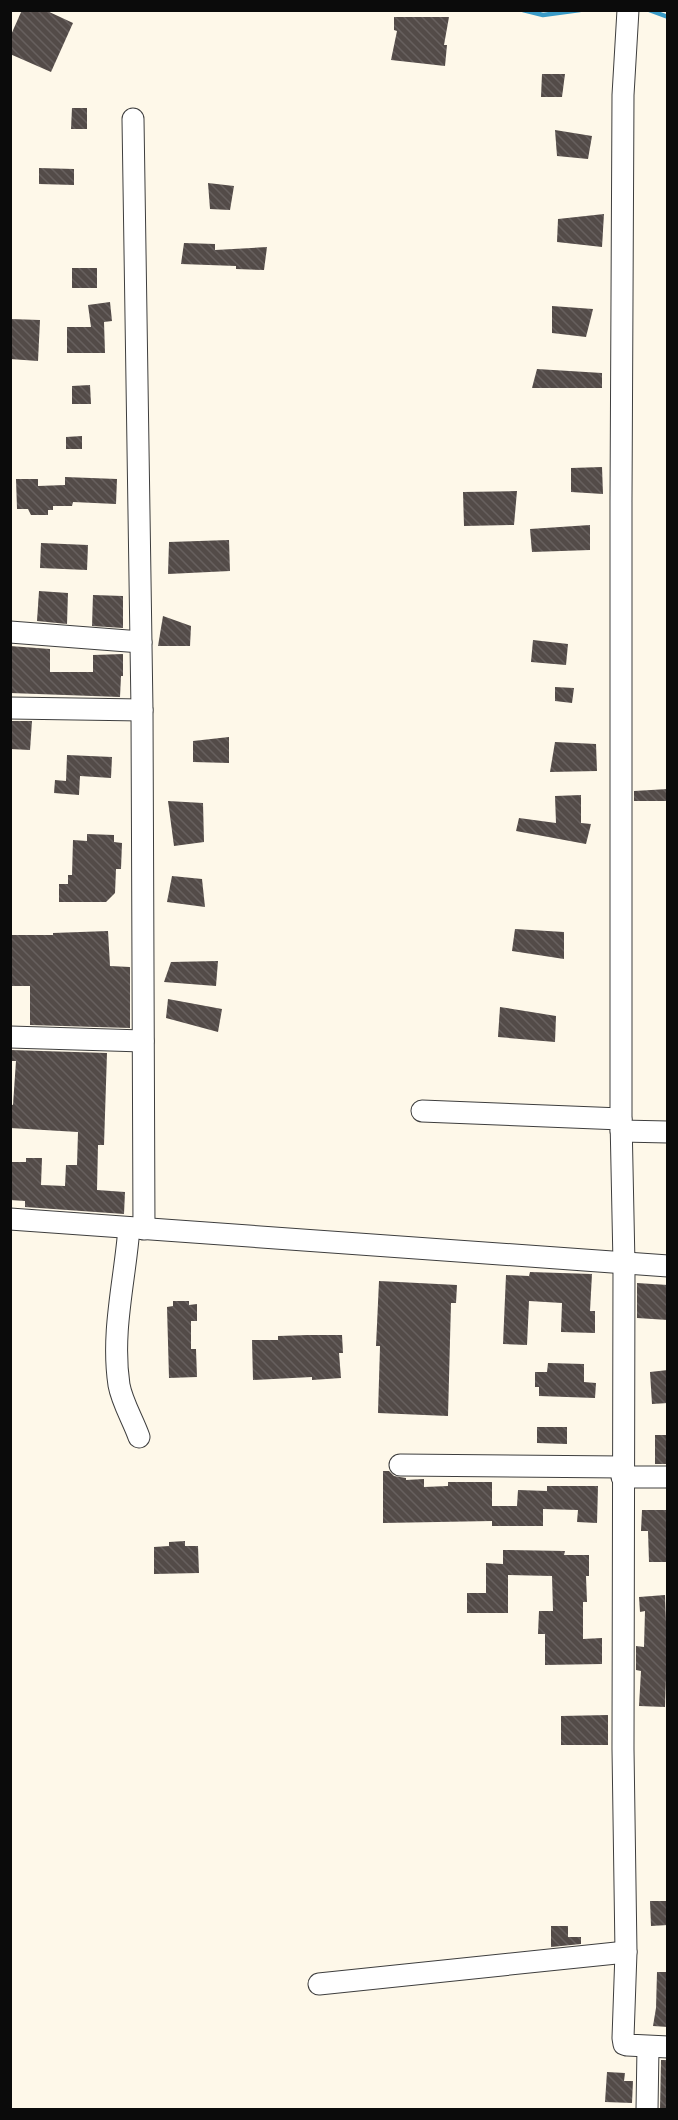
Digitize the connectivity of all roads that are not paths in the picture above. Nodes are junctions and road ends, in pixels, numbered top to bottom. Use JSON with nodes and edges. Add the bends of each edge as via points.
{"nodes":[{"id":1,"x":628,"y":10,"type":"edge"},
{"id":2,"x":133,"y":119,"type":"dead end"},
{"id":3,"x":10,"y":632,"type":"edge"},
{"id":4,"x":141,"y":642,"type":"junction"},
{"id":5,"x":10,"y":708,"type":"edge"},
{"id":6,"x":142,"y":711,"type":"junction"},
{"id":7,"x":10,"y":1037,"type":"edge"},
{"id":8,"x":143,"y":1041,"type":"junction"},
{"id":9,"x":422,"y":1111,"type":"dead end"},
{"id":10,"x":621,"y":1125,"type":"junction"},
{"id":11,"x":668,"y":1132,"type":"edge"},
{"id":12,"x":10,"y":1219,"type":"edge"},
{"id":13,"x":137,"y":1228,"type":"junction"},
{"id":14,"x":624,"y":1263,"type":"junction"},
{"id":15,"x":668,"y":1266,"type":"edge"},
{"id":16,"x":139,"y":1437,"type":"dead end"},
{"id":17,"x":400,"y":1466,"type":"dead end"},
{"id":18,"x":622,"y":1472,"type":"junction"},
{"id":19,"x":668,"y":1477,"type":"edge"},
{"id":20,"x":626,"y":1952,"type":"junction"},
{"id":21,"x":319,"y":1984,"type":"dead end"},
{"id":22,"x":658,"y":2047,"type":"edge"},
{"id":23,"x":647,"y":2109,"type":"edge"}],
"edges":[{"from":1,"to":10,"type":"street","via":[[623,95]]},
{"from":2,"to":4,"type":"street"},
{"from":3,"to":4,"type":"street"},
{"from":4,"to":6,"type":"street"},
{"from":5,"to":6,"type":"street"},
{"from":6,"to":8,"type":"street"},
{"from":7,"to":8,"type":"street"},
{"from":8,"to":13,"type":"street"},
{"from":9,"to":10,"type":"street"},
{"from":10,"to":11,"type":"street"},
{"from":10,"to":14,"type":"street"},
{"from":12,"to":13,"type":"street"},
{"from":13,"to":14,"type":"street"},
{"from":13,"to":16,"type":"street","via":[[118,1310],[117,1351],[121,1392]]},
{"from":14,"to":15,"type":"street"},
{"from":14,"to":18,"type":"street"},
{"from":17,"to":18,"type":"street"},
{"from":18,"to":19,"type":"street"},
{"from":18,"to":20,"type":"street"},
{"from":20,"to":21,"type":"street"},
{"from":20,"to":22,"type":"street","via":[[623,2042]]},
{"from":22,"to":23,"type":"street"}]}
